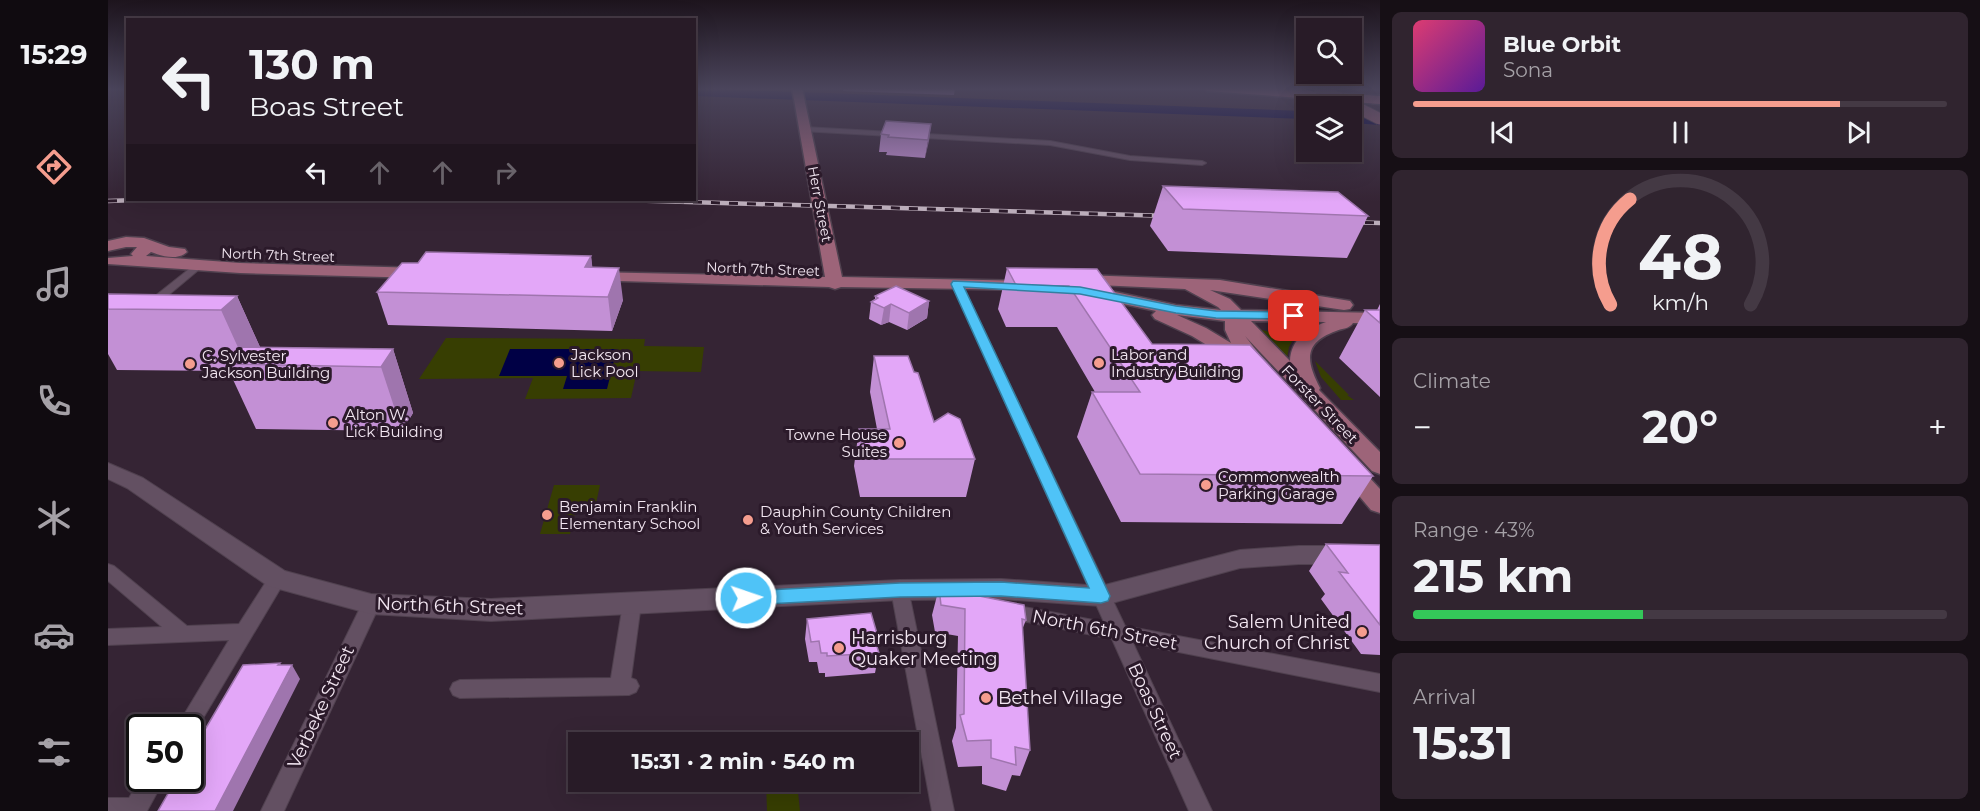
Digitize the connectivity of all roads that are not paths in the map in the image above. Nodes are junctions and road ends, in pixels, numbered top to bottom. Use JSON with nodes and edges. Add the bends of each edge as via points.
{"nodes":[{"id":1,"x":805,"y":126,"type":"edge"},
{"id":2,"x":806,"y":129,"type":"junction"},
{"id":3,"x":1202,"y":163,"type":"dead end"},
{"id":4,"x":216,"y":252,"type":"junction"},
{"id":5,"x":110,"y":255,"type":"edge"},
{"id":6,"x":428,"y":260,"type":"edge"},
{"id":7,"x":198,"y":265,"type":"junction"},
{"id":8,"x":583,"y":271,"type":"edge"},
{"id":9,"x":441,"y":273,"type":"edge"},
{"id":10,"x":834,"y":277,"type":"junction"},
{"id":11,"x":1179,"y":283,"type":"junction"},
{"id":12,"x":957,"y":284,"type":"junction"},
{"id":13,"x":1058,"y":284,"type":"junction"},
{"id":14,"x":1380,"y":308,"type":"edge"},
{"id":15,"x":142,"y":312,"type":"edge"},
{"id":16,"x":1235,"y":316,"type":"junction"},
{"id":17,"x":1380,"y":318,"type":"edge"},
{"id":18,"x":1317,"y":399,"type":"junction"},
{"id":19,"x":1329,"y":446,"type":"edge"},
{"id":20,"x":1380,"y":466,"type":"edge"},
{"id":21,"x":108,"y":470,"type":"edge"},
{"id":22,"x":1380,"y":504,"type":"edge"},
{"id":23,"x":1380,"y":555,"type":"edge"},
{"id":24,"x":108,"y":571,"type":"edge"},
{"id":25,"x":277,"y":579,"type":"junction"},
{"id":26,"x":900,"y":590,"type":"junction"},
{"id":27,"x":1101,"y":596,"type":"junction"},
{"id":28,"x":371,"y":604,"type":"junction"},
{"id":29,"x":632,"y":604,"type":"junction"},
{"id":30,"x":244,"y":632,"type":"junction"},
{"id":31,"x":182,"y":633,"type":"junction"},
{"id":32,"x":1119,"y":633,"type":"junction"},
{"id":33,"x":108,"y":636,"type":"edge"},
{"id":34,"x":1380,"y":683,"type":"edge"},
{"id":35,"x":460,"y":689,"type":"dead end"},
{"id":36,"x":194,"y":714,"type":"edge"},
{"id":37,"x":146,"y":792,"type":"edge"},
{"id":38,"x":108,"y":809,"type":"edge"},
{"id":39,"x":135,"y":810,"type":"edge"},
{"id":40,"x":272,"y":811,"type":"edge"},
{"id":41,"x":943,"y":811,"type":"edge"},
{"id":42,"x":1201,"y":811,"type":"edge"}],
"edges":[{"from":1,"to":2,"type":"main road","name":"Herr Street"},
{"from":2,"to":3,"type":"street","via":[[1050,143],[1130,158]]},
{"from":2,"to":10,"type":"main road","name":"Herr Street"},
{"from":4,"to":5,"type":"main road","name":"North 7th Street","via":[[167,252],[147,245],[139,254]]},
{"from":4,"to":6,"type":"main road","name":"North 7th Street"},
{"from":4,"to":7,"type":"main road"},
{"from":5,"to":7,"type":"main road","name":"North 7th Street"},
{"from":7,"to":9,"type":"main road","name":"North 7th Street"},
{"from":7,"to":15,"type":"street"},
{"from":8,"to":10,"type":"main road","name":"North 7th Street"},
{"from":10,"to":12,"type":"main road","name":"North 7th Street"},
{"from":10,"to":13,"type":"main road","name":"North 7th Street"},
{"from":11,"to":13,"type":"main road","name":"North 7th Street"},
{"from":11,"to":14,"type":"main road","name":"North 7th Street","via":[[1220,285]]},
{"from":11,"to":16,"type":"main road","name":"Forster Street","via":[[1216,298]]},
{"from":12,"to":13,"type":"main road","name":"North 7th Street"},
{"from":12,"to":27,"type":"street","name":"Boas Street"},
{"from":13,"to":16,"type":"main road","name":"North 7th Street","via":[[1176,310]]},
{"from":13,"to":16,"type":"main road","name":"Forster Street","via":[[1181,323],[1231,350],[1273,384],[1238,340],[1233,328]]},
{"from":14,"to":16,"type":"main road","via":[[1263,307],[1243,310]]},
{"from":16,"to":17,"type":"main road","name":"North 7th Street"},
{"from":16,"to":18,"type":"main road","name":"Forster Street"},
{"from":17,"to":18,"type":"main road","via":[[1330,326],[1303,343],[1302,369]]},
{"from":18,"to":20,"type":"main road","name":"Forster Street"},
{"from":19,"to":22,"type":"main road","name":"Forster Street"},
{"from":21,"to":25,"type":"main road","name":"North 6th Street","via":[[135,483]]},
{"from":23,"to":27,"type":"main road","name":"North 6th Street","via":[[1240,559]]},
{"from":24,"to":31,"type":"street"},
{"from":25,"to":28,"type":"main road","name":"North 6th Street"},
{"from":25,"to":30,"type":"street"},
{"from":26,"to":27,"type":"main road","name":"North 6th Street","via":[[1001,589]]},
{"from":26,"to":29,"type":"main road","name":"North 6th Street"},
{"from":26,"to":32,"type":"street","name":"North 6th Street"},
{"from":26,"to":41,"type":"street"},
{"from":27,"to":32,"type":"street","name":"Boas Street"},
{"from":28,"to":29,"type":"main road","name":"North 6th Street","via":[[491,610]]},
{"from":28,"to":40,"type":"street","name":"Verbeke Street"},
{"from":29,"to":35,"type":"street","via":[[625,686]]},
{"from":30,"to":31,"type":"street"},
{"from":30,"to":36,"type":"street"},
{"from":31,"to":33,"type":"street"},
{"from":32,"to":34,"type":"street","name":"North 6th Street"},
{"from":32,"to":42,"type":"street","name":"Boas Street"},
{"from":37,"to":39,"type":"street"},
{"from":38,"to":39,"type":"street"}]}
